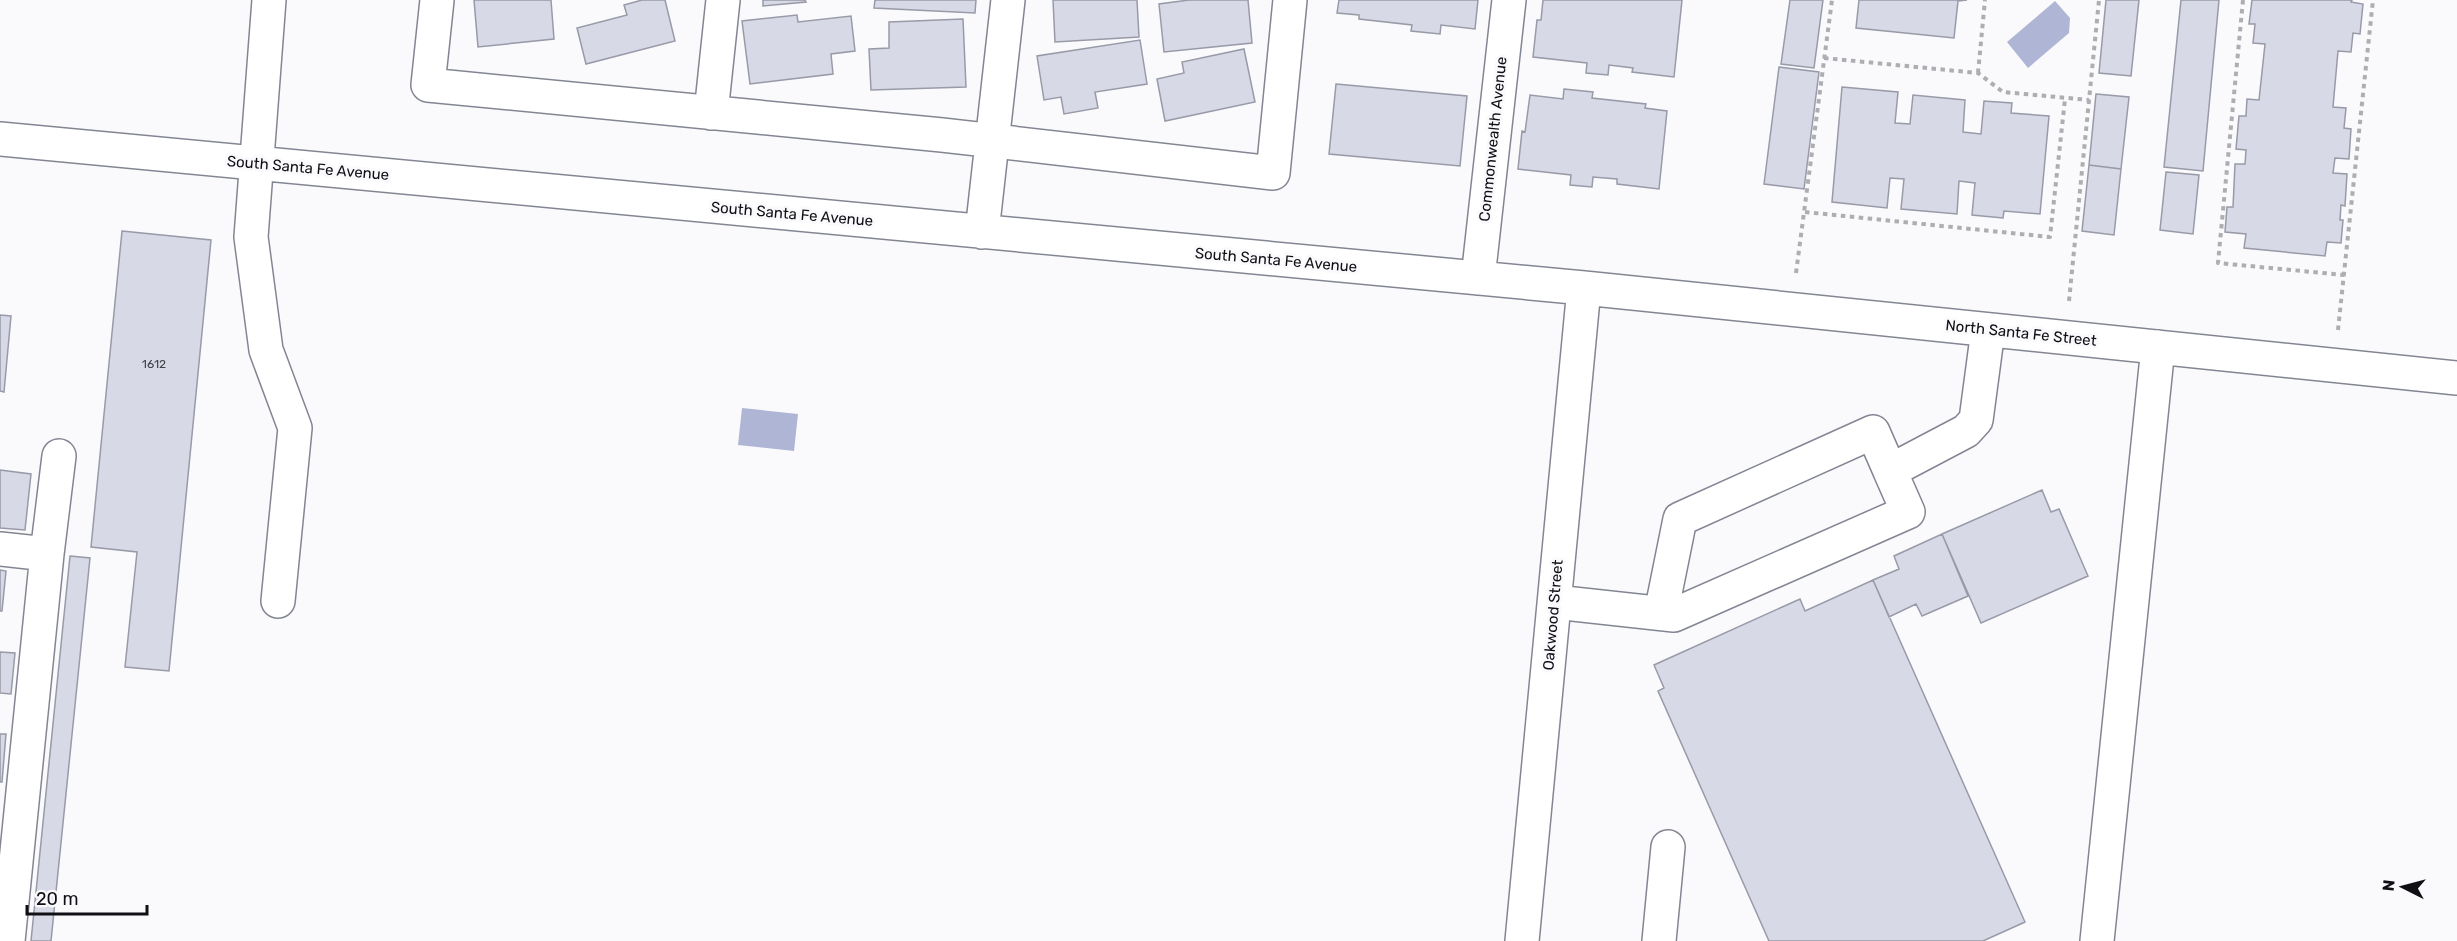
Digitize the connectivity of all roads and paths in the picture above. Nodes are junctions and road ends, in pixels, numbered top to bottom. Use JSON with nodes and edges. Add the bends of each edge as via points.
{"nodes":[{"id":1,"x":269,"y":0,"type":"edge"},
{"id":2,"x":437,"y":0,"type":"edge"},
{"id":3,"x":723,"y":0,"type":"edge"},
{"id":4,"x":1008,"y":0,"type":"edge"},
{"id":5,"x":1290,"y":0,"type":"edge"},
{"id":6,"x":1509,"y":0,"type":"edge"},
{"id":7,"x":1832,"y":0,"type":"edge"},
{"id":8,"x":1985,"y":0,"type":"edge"},
{"id":9,"x":2099,"y":0,"type":"edge"},
{"id":10,"x":2243,"y":0,"type":"edge"},
{"id":11,"x":2373,"y":0,"type":"edge"},
{"id":12,"x":1824,"y":58,"type":"junction"},
{"id":13,"x":1978,"y":73,"type":"junction"},
{"id":14,"x":2065,"y":99,"type":"junction"},
{"id":15,"x":2089,"y":100,"type":"junction"},
{"id":16,"x":711,"y":113,"type":"junction"},
{"id":17,"x":0,"y":139,"type":"edge"},
{"id":18,"x":991,"y":140,"type":"junction"},
{"id":19,"x":255,"y":163,"type":"junction"},
{"id":20,"x":1805,"y":212,"type":"junction"},
{"id":21,"x":982,"y":232,"type":"junction"},
{"id":22,"x":2344,"y":275,"type":"junction"},
{"id":23,"x":1478,"y":278,"type":"junction"},
{"id":24,"x":1584,"y":288,"type":"junction"},
{"id":25,"x":1792,"y":310,"type":"junction"},
{"id":26,"x":1988,"y":330,"type":"junction"},
{"id":27,"x":2065,"y":338,"type":"junction"},
{"id":28,"x":2158,"y":347,"type":"junction"},
{"id":29,"x":2335,"y":365,"type":"junction"},
{"id":30,"x":2457,"y":378,"type":"edge"},
{"id":31,"x":59,"y":456,"type":"dead end"},
{"id":32,"x":1890,"y":471,"type":"junction"},
{"id":33,"x":0,"y":549,"type":"edge"},
{"id":34,"x":47,"y":554,"type":"junction"},
{"id":35,"x":278,"y":601,"type":"dead end"},
{"id":36,"x":1555,"y":602,"type":"junction"},
{"id":37,"x":1661,"y":613,"type":"junction"},
{"id":38,"x":1668,"y":847,"type":"dead end"},
{"id":39,"x":8,"y":941,"type":"edge"},
{"id":40,"x":1522,"y":941,"type":"edge"},
{"id":41,"x":1659,"y":941,"type":"edge"},
{"id":42,"x":2096,"y":941,"type":"edge"}],
"edges":[{"from":1,"to":19,"type":"street"},
{"from":2,"to":16,"type":"street","via":[[428,85]]},
{"from":3,"to":16,"type":"street"},
{"from":4,"to":18,"type":"street"},
{"from":5,"to":18,"type":"street","via":[[1273,173]]},
{"from":6,"to":23,"type":"street","name":"Commonwealth Avenue"},
{"from":7,"to":12,"type":"path"},
{"from":8,"to":13,"type":"path"},
{"from":9,"to":15,"type":"path"},
{"from":10,"to":22,"type":"path","via":[[2218,263]]},
{"from":11,"to":22,"type":"path"},
{"from":12,"to":13,"type":"path"},
{"from":12,"to":20,"type":"path"},
{"from":13,"to":14,"type":"path","via":[[2003,93]]},
{"from":14,"to":15,"type":"path"},
{"from":14,"to":20,"type":"path","via":[[2050,237]]},
{"from":15,"to":27,"type":"path"},
{"from":16,"to":18,"type":"street"},
{"from":17,"to":19,"type":"street","name":"South Santa Fe Avenue"},
{"from":18,"to":21,"type":"street"},
{"from":19,"to":21,"type":"street","name":"South Santa Fe Avenue"},
{"from":19,"to":35,"type":"street","via":[[251,237],[266,351],[295,428]]},
{"from":20,"to":25,"type":"path"},
{"from":21,"to":23,"type":"street","name":"South Santa Fe Avenue"},
{"from":22,"to":29,"type":"path"},
{"from":23,"to":24,"type":"street","name":"South Santa Fe Avenue"},
{"from":24,"to":25,"type":"street","name":"North Santa Fe Street"},
{"from":24,"to":36,"type":"street","name":"Oakwood Street"},
{"from":25,"to":26,"type":"street","name":"North Santa Fe Street"},
{"from":26,"to":27,"type":"street","name":"North Santa Fe Street"},
{"from":26,"to":32,"type":"street","via":[[1976,420],[1966,431]]},
{"from":27,"to":28,"type":"street","name":"North Santa Fe Street"},
{"from":28,"to":29,"type":"street","name":"North Santa Fe Street"},
{"from":28,"to":42,"type":"street"},
{"from":29,"to":30,"type":"street","name":"North Santa Fe Street"},
{"from":31,"to":34,"type":"street"},
{"from":32,"to":37,"type":"street","via":[[1908,513],[1674,615]]},
{"from":32,"to":37,"type":"street","via":[[1873,432],[1680,519]]},
{"from":33,"to":34,"type":"street"},
{"from":34,"to":39,"type":"street"},
{"from":36,"to":37,"type":"street"},
{"from":36,"to":40,"type":"street","name":"Oakwood Street"},
{"from":38,"to":41,"type":"street"}]}
